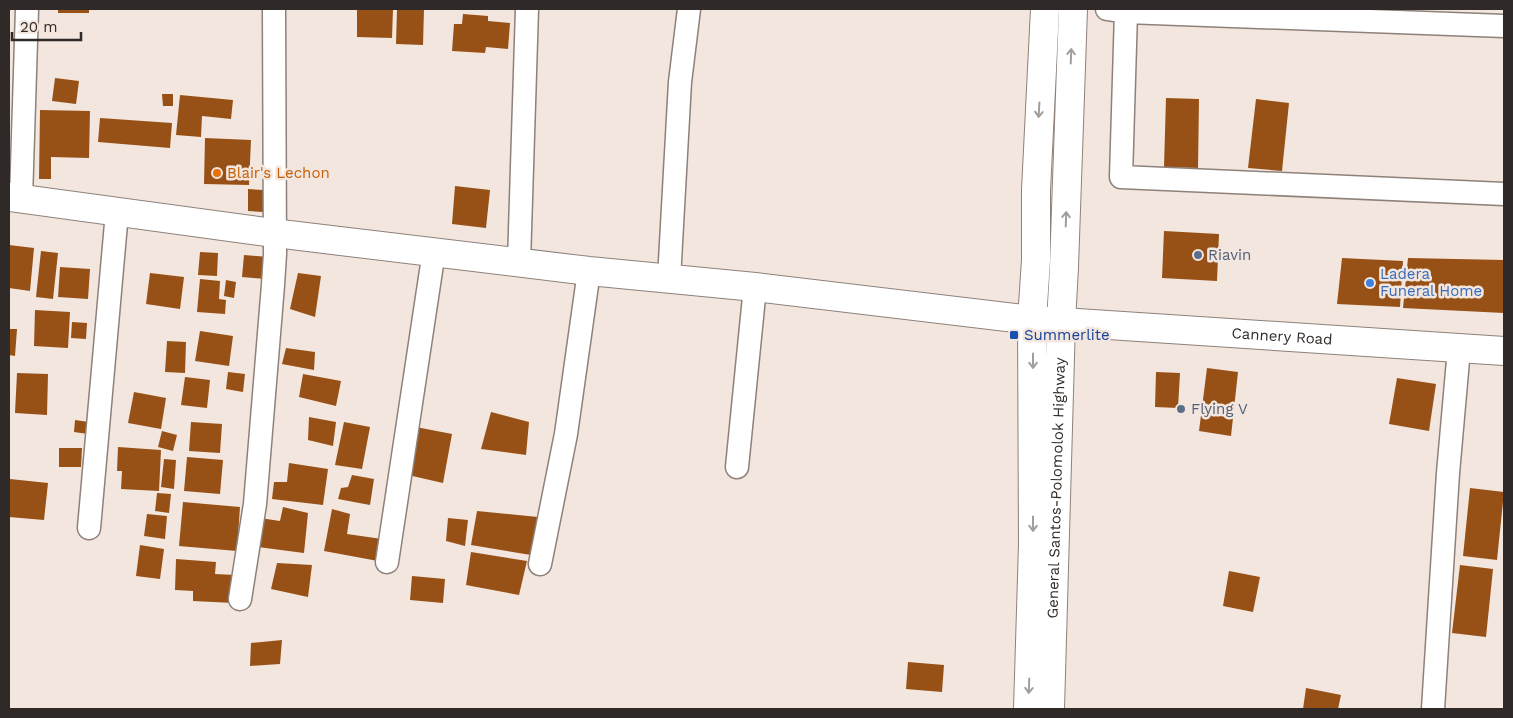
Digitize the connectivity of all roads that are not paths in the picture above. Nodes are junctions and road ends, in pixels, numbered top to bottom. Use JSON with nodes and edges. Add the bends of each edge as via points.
{"nodes":[{"id":1,"x":27,"y":9,"type":"edge"},
{"id":2,"x":274,"y":9,"type":"edge"},
{"id":3,"x":527,"y":9,"type":"edge"},
{"id":4,"x":689,"y":9,"type":"edge"},
{"id":5,"x":1045,"y":9,"type":"edge"},
{"id":6,"x":1073,"y":9,"type":"edge"},
{"id":7,"x":1117,"y":10,"type":"edge"},
{"id":8,"x":1504,"y":26,"type":"edge"},
{"id":9,"x":1504,"y":194,"type":"edge"},
{"id":10,"x":15,"y":198,"type":"edge"},
{"id":11,"x":117,"y":212,"type":"junction"},
{"id":12,"x":274,"y":233,"type":"junction"},
{"id":13,"x":434,"y":251,"type":"junction"},
{"id":14,"x":519,"y":262,"type":"junction"},
{"id":15,"x":590,"y":271,"type":"junction"},
{"id":16,"x":669,"y":279,"type":"junction"},
{"id":17,"x":755,"y":287,"type":"junction"},
{"id":18,"x":1032,"y":320,"type":"junction"},
{"id":19,"x":1061,"y":322,"type":"junction"},
{"id":20,"x":1459,"y":349,"type":"junction"},
{"id":21,"x":1504,"y":351,"type":"edge"},
{"id":22,"x":737,"y":467,"type":"dead end"},
{"id":23,"x":89,"y":528,"type":"dead end"},
{"id":24,"x":387,"y":562,"type":"dead end"},
{"id":25,"x":540,"y":564,"type":"dead end"},
{"id":26,"x":240,"y":599,"type":"dead end"},
{"id":27,"x":1028,"y":709,"type":"edge"},
{"id":28,"x":1050,"y":709,"type":"edge"},
{"id":29,"x":1433,"y":709,"type":"edge"}],
"edges":[{"from":1,"to":10,"type":"street"},
{"from":2,"to":12,"type":"street"},
{"from":3,"to":14,"type":"street"},
{"from":4,"to":16,"type":"street","via":[[680,82]]},
{"from":5,"to":18,"type":"main road","one_way":true},
{"from":19,"to":6,"type":"main road","name":"General Santos-Polomolok Highway","one_way":true},
{"from":7,"to":8,"type":"street"},
{"from":7,"to":9,"type":"street","via":[[1120,177]]},
{"from":10,"to":11,"type":"main road","name":"Cannery Road"},
{"from":11,"to":12,"type":"main road","name":"Cannery Road"},
{"from":11,"to":23,"type":"street"},
{"from":12,"to":13,"type":"main road","name":"Cannery Road"},
{"from":12,"to":26,"type":"street","via":[[273,284],[255,504]]},
{"from":13,"to":14,"type":"main road","name":"Cannery Road"},
{"from":13,"to":24,"type":"street"},
{"from":14,"to":15,"type":"main road","name":"Cannery Road"},
{"from":15,"to":16,"type":"main road","name":"Cannery Road"},
{"from":15,"to":25,"type":"street","via":[[566,434]]},
{"from":16,"to":17,"type":"main road","name":"Cannery Road"},
{"from":17,"to":18,"type":"main road","name":"Cannery Road"},
{"from":17,"to":22,"type":"street"},
{"from":18,"to":19,"type":"main road","name":"Cannery Road"},
{"from":18,"to":27,"type":"main road","one_way":true,"via":[[1033,544]]},
{"from":19,"to":20,"type":"main road","name":"Cannery Road"},
{"from":19,"to":28,"type":"main road","name":"General Santos-Polomolok Highway"},
{"from":20,"to":21,"type":"main road","name":"Cannery Road"},
{"from":20,"to":29,"type":"street"}]}
